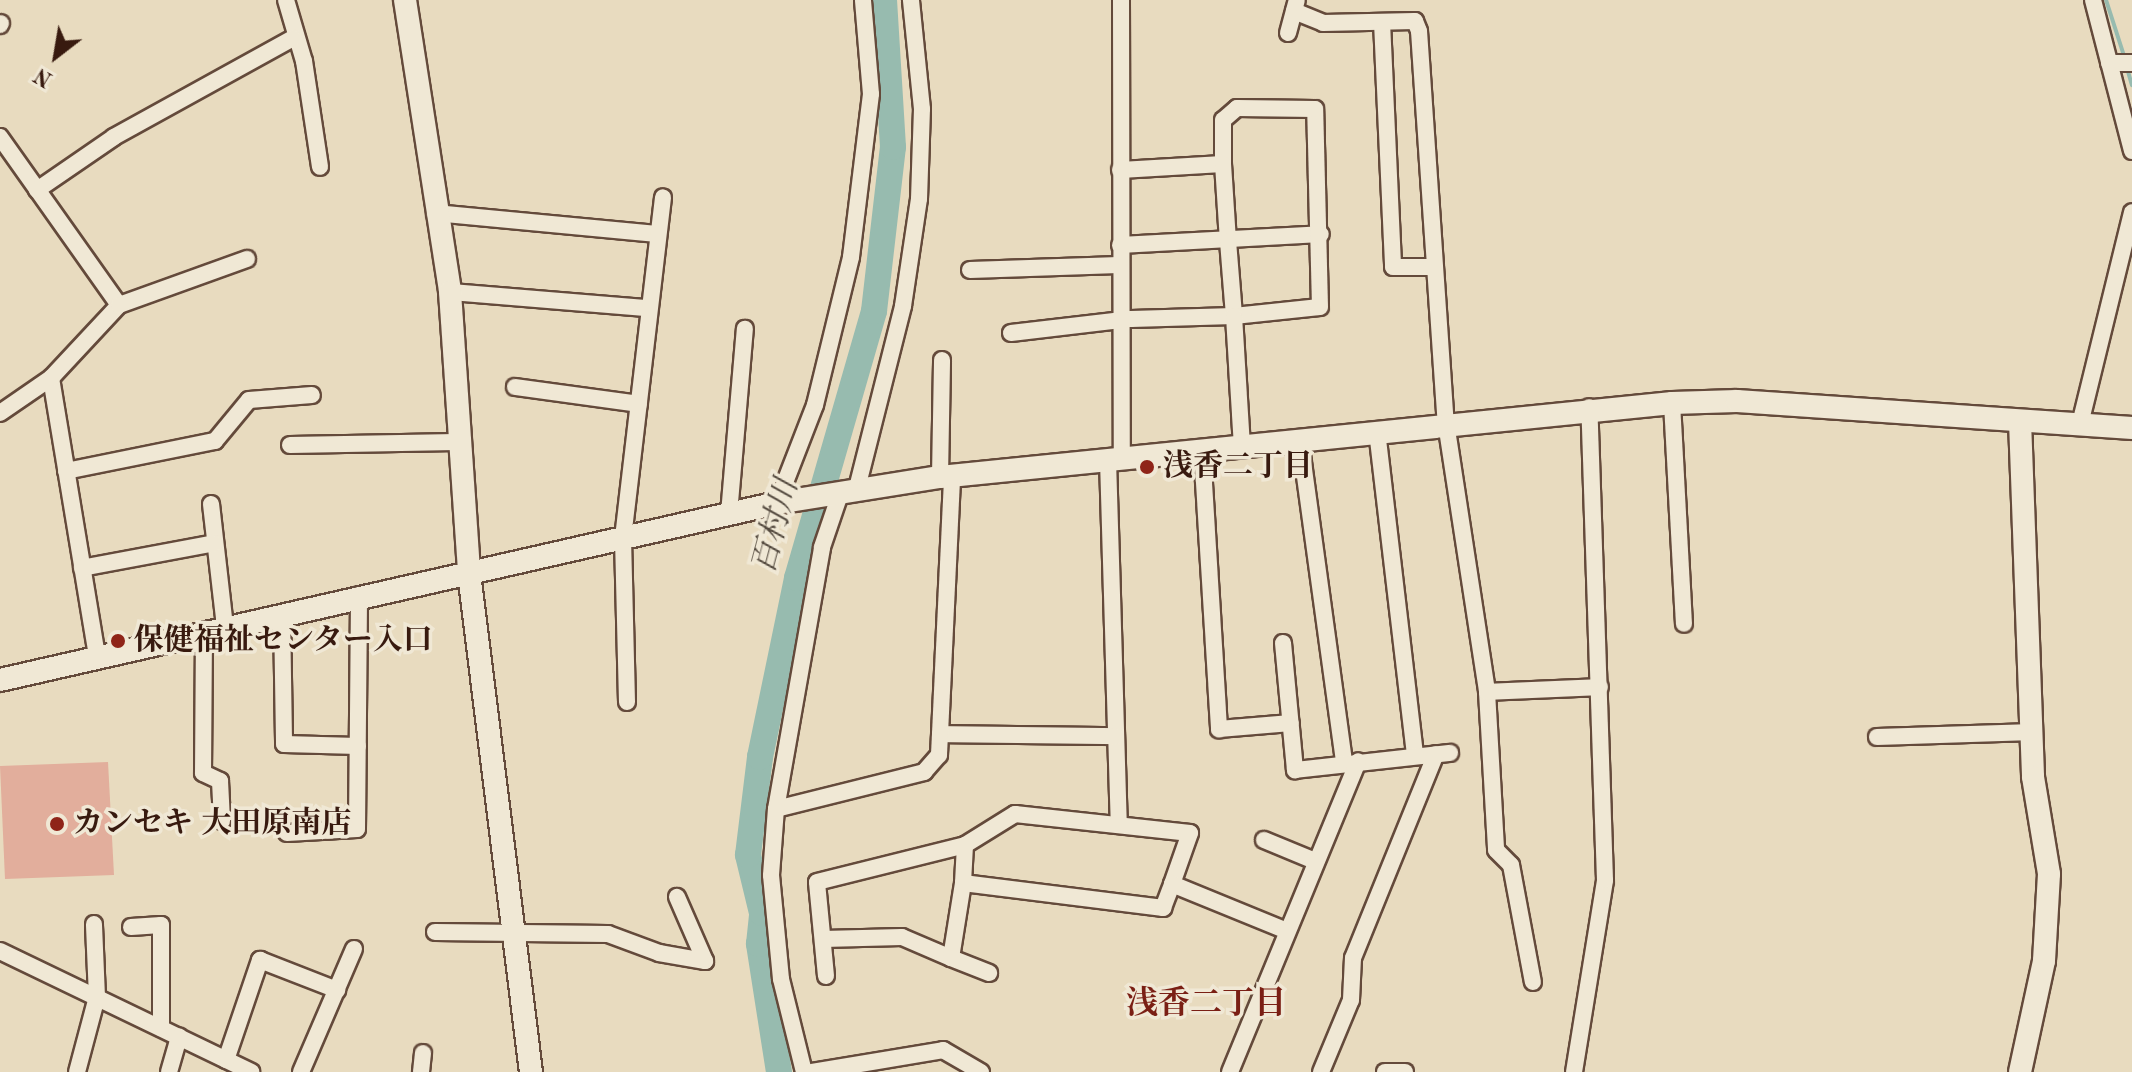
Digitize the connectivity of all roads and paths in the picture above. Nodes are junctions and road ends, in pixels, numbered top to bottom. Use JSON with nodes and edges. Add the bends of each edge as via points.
{"nodes":[{"id":1,"x":286,"y":0,"type":"edge"},
{"id":2,"x":405,"y":0,"type":"edge"},
{"id":3,"x":863,"y":0,"type":"edge"},
{"id":4,"x":911,"y":0,"type":"edge"},
{"id":5,"x":1121,"y":0,"type":"edge"},
{"id":6,"x":2093,"y":0,"type":"edge"},
{"id":7,"x":1296,"y":6,"type":"edge"},
{"id":8,"x":1382,"y":22,"type":"junction"},
{"id":9,"x":1288,"y":33,"type":"dead end"},
{"id":10,"x":293,"y":38,"type":"junction"},
{"id":11,"x":2109,"y":63,"type":"junction"},
{"id":12,"x":2132,"y":63,"type":"edge"},
{"id":13,"x":0,"y":137,"type":"edge"},
{"id":14,"x":2132,"y":151,"type":"edge"},
{"id":15,"x":1223,"y":164,"type":"junction"},
{"id":16,"x":320,"y":167,"type":"dead end"},
{"id":17,"x":1120,"y":170,"type":"junction"},
{"id":18,"x":37,"y":190,"type":"junction"},
{"id":19,"x":663,"y":197,"type":"dead end"},
{"id":20,"x":2132,"y":212,"type":"edge"},
{"id":21,"x":435,"y":213,"type":"junction"},
{"id":22,"x":657,"y":234,"type":"junction"},
{"id":23,"x":1321,"y":234,"type":"junction"},
{"id":24,"x":1228,"y":241,"type":"junction"},
{"id":25,"x":1120,"y":245,"type":"junction"},
{"id":26,"x":247,"y":259,"type":"dead end"},
{"id":27,"x":1119,"y":265,"type":"junction"},
{"id":28,"x":1434,"y":267,"type":"junction"},
{"id":29,"x":970,"y":270,"type":"dead end"},
{"id":30,"x":450,"y":292,"type":"junction"},
{"id":31,"x":119,"y":305,"type":"junction"},
{"id":32,"x":646,"y":308,"type":"junction"},
{"id":33,"x":1234,"y":316,"type":"junction"},
{"id":34,"x":1119,"y":322,"type":"junction"},
{"id":35,"x":745,"y":329,"type":"dead end"},
{"id":36,"x":1011,"y":333,"type":"dead end"},
{"id":37,"x":942,"y":360,"type":"dead end"},
{"id":38,"x":51,"y":378,"type":"junction"},
{"id":39,"x":515,"y":387,"type":"dead end"},
{"id":40,"x":312,"y":395,"type":"dead end"},
{"id":41,"x":1672,"y":403,"type":"junction"},
{"id":42,"x":639,"y":404,"type":"junction"},
{"id":43,"x":1589,"y":407,"type":"junction"},
{"id":44,"x":0,"y":413,"type":"edge"},
{"id":45,"x":2020,"y":421,"type":"junction"},
{"id":46,"x":1446,"y":423,"type":"junction"},
{"id":47,"x":2080,"y":424,"type":"junction"},
{"id":48,"x":2132,"y":428,"type":"edge"},
{"id":49,"x":1377,"y":431,"type":"junction"},
{"id":50,"x":1300,"y":440,"type":"junction"},
{"id":51,"x":456,"y":442,"type":"junction"},
{"id":52,"x":290,"y":445,"type":"dead end"},
{"id":53,"x":1242,"y":446,"type":"junction"},
{"id":54,"x":1202,"y":450,"type":"junction"},
{"id":55,"x":1115,"y":460,"type":"junction"},
{"id":56,"x":66,"y":471,"type":"junction"},
{"id":57,"x":946,"y":476,"type":"junction"},
{"id":58,"x":842,"y":494,"type":"junction"},
{"id":59,"x":786,"y":502,"type":"junction"},
{"id":60,"x":211,"y":504,"type":"dead end"},
{"id":61,"x":729,"y":514,"type":"junction"},
{"id":62,"x":623,"y":538,"type":"junction"},
{"id":63,"x":215,"y":543,"type":"junction"},
{"id":64,"x":82,"y":568,"type":"junction"},
{"id":65,"x":469,"y":573,"type":"junction"},
{"id":66,"x":359,"y":595,"type":"junction"},
{"id":67,"x":282,"y":613,"type":"junction"},
{"id":68,"x":1684,"y":624,"type":"dead end"},
{"id":69,"x":214,"y":628,"type":"junction"},
{"id":70,"x":1283,"y":643,"type":"dead end"},
{"id":71,"x":97,"y":656,"type":"junction"},
{"id":72,"x":0,"y":680,"type":"edge"},
{"id":73,"x":1600,"y":687,"type":"junction"},
{"id":74,"x":1487,"y":692,"type":"junction"},
{"id":75,"x":627,"y":702,"type":"dead end"},
{"id":76,"x":1291,"y":723,"type":"junction"},
{"id":77,"x":2033,"y":732,"type":"junction"},
{"id":78,"x":940,"y":734,"type":"junction"},
{"id":79,"x":1116,"y":736,"type":"junction"},
{"id":80,"x":1877,"y":737,"type":"dead end"},
{"id":81,"x":358,"y":746,"type":"junction"},
{"id":82,"x":1415,"y":756,"type":"junction"},
{"id":83,"x":1351,"y":762,"type":"junction"},
{"id":84,"x":776,"y":809,"type":"junction"},
{"id":85,"x":222,"y":821,"type":"dead end"},
{"id":86,"x":1119,"y":825,"type":"junction"},
{"id":87,"x":287,"y":833,"type":"dead end"},
{"id":88,"x":1264,"y":840,"type":"dead end"},
{"id":89,"x":965,"y":845,"type":"junction"},
{"id":90,"x":1315,"y":861,"type":"junction"},
{"id":91,"x":963,"y":883,"type":"junction"},
{"id":92,"x":1172,"y":884,"type":"junction"},
{"id":93,"x":677,"y":897,"type":"dead end"},
{"id":94,"x":94,"y":924,"type":"dead end"},
{"id":95,"x":131,"y":927,"type":"dead end"},
{"id":96,"x":1287,"y":931,"type":"junction"},
{"id":97,"x":435,"y":932,"type":"dead end"},
{"id":98,"x":513,"y":934,"type":"junction"},
{"id":99,"x":823,"y":939,"type":"junction"},
{"id":100,"x":354,"y":949,"type":"dead end"},
{"id":101,"x":0,"y":951,"type":"edge"},
{"id":102,"x":951,"y":958,"type":"junction"},
{"id":103,"x":989,"y":973,"type":"dead end"},
{"id":104,"x":826,"y":976,"type":"dead end"},
{"id":105,"x":1533,"y":982,"type":"dead end"},
{"id":106,"x":337,"y":990,"type":"junction"},
{"id":107,"x":97,"y":997,"type":"junction"},
{"id":108,"x":161,"y":1028,"type":"junction"},
{"id":109,"x":179,"y":1036,"type":"junction"},
{"id":110,"x":423,"y":1053,"type":"dead end"},
{"id":111,"x":226,"y":1060,"type":"junction"},
{"id":112,"x":77,"y":1072,"type":"edge"},
{"id":113,"x":169,"y":1072,"type":"edge"},
{"id":114,"x":251,"y":1072,"type":"edge"},
{"id":115,"x":301,"y":1072,"type":"edge"},
{"id":116,"x":421,"y":1072,"type":"edge"},
{"id":117,"x":531,"y":1072,"type":"edge"},
{"id":118,"x":804,"y":1072,"type":"edge"},
{"id":119,"x":812,"y":1072,"type":"edge"},
{"id":120,"x":981,"y":1072,"type":"edge"},
{"id":121,"x":1230,"y":1072,"type":"edge"},
{"id":122,"x":1321,"y":1072,"type":"edge"},
{"id":123,"x":1385,"y":1072,"type":"edge"},
{"id":124,"x":1405,"y":1072,"type":"edge"},
{"id":125,"x":1574,"y":1072,"type":"edge"},
{"id":126,"x":2020,"y":1072,"type":"edge"}],
"edges":[{"from":1,"to":10,"type":"street"},
{"from":2,"to":21,"type":"street"},
{"from":3,"to":59,"type":"street","via":[[871,94],[851,257]]},
{"from":4,"to":58,"type":"street","via":[[922,109],[919,199],[903,306]]},
{"from":5,"to":17,"type":"street"},
{"from":6,"to":11,"type":"street"},
{"from":7,"to":8,"type":"street","via":[[1323,23]]},
{"from":7,"to":9,"type":"street"},
{"from":8,"to":28,"type":"street","via":[[1415,21],[1419,31]]},
{"from":8,"to":28,"type":"street","via":[[1393,267]]},
{"from":10,"to":16,"type":"street","via":[[304,61]]},
{"from":10,"to":18,"type":"street","via":[[114,137]]},
{"from":11,"to":12,"type":"street"},
{"from":11,"to":14,"type":"street"},
{"from":13,"to":18,"type":"street"},
{"from":15,"to":17,"type":"street"},
{"from":15,"to":23,"type":"street","via":[[1229,110],[1315,109]]},
{"from":15,"to":24,"type":"street"},
{"from":17,"to":25,"type":"street"},
{"from":18,"to":31,"type":"street"},
{"from":19,"to":22,"type":"street"},
{"from":20,"to":47,"type":"street"},
{"from":21,"to":22,"type":"street"},
{"from":21,"to":30,"type":"street"},
{"from":22,"to":32,"type":"street"},
{"from":23,"to":24,"type":"street"},
{"from":23,"to":33,"type":"street","via":[[1320,307]]},
{"from":24,"to":25,"type":"street"},
{"from":24,"to":33,"type":"street"},
{"from":25,"to":27,"type":"street"},
{"from":26,"to":31,"type":"street"},
{"from":27,"to":29,"type":"street"},
{"from":27,"to":34,"type":"street"},
{"from":28,"to":46,"type":"street"},
{"from":30,"to":32,"type":"street"},
{"from":30,"to":51,"type":"street"},
{"from":31,"to":38,"type":"street"},
{"from":32,"to":42,"type":"street"},
{"from":33,"to":34,"type":"street"},
{"from":33,"to":53,"type":"street"},
{"from":34,"to":36,"type":"street"},
{"from":34,"to":55,"type":"street"},
{"from":35,"to":61,"type":"street"},
{"from":37,"to":57,"type":"street"},
{"from":38,"to":44,"type":"street"},
{"from":38,"to":56,"type":"street"},
{"from":39,"to":42,"type":"street"},
{"from":40,"to":56,"type":"street","via":[[249,400],[215,441]]},
{"from":41,"to":43,"type":"street"},
{"from":41,"to":45,"type":"street","via":[[1737,401]]},
{"from":41,"to":68,"type":"street"},
{"from":42,"to":62,"type":"street"},
{"from":43,"to":46,"type":"street"},
{"from":43,"to":73,"type":"street"},
{"from":45,"to":47,"type":"street"},
{"from":45,"to":77,"type":"street"},
{"from":46,"to":49,"type":"street"},
{"from":46,"to":74,"type":"street"},
{"from":47,"to":48,"type":"street"},
{"from":49,"to":50,"type":"street"},
{"from":49,"to":82,"type":"street"},
{"from":50,"to":53,"type":"street"},
{"from":50,"to":83,"type":"street"},
{"from":51,"to":52,"type":"street"},
{"from":51,"to":65,"type":"street"},
{"from":53,"to":54,"type":"street"},
{"from":54,"to":55,"type":"street"},
{"from":54,"to":76,"type":"street","via":[[1219,729]]},
{"from":55,"to":57,"type":"street"},
{"from":55,"to":79,"type":"street"},
{"from":56,"to":64,"type":"street"},
{"from":57,"to":58,"type":"street"},
{"from":57,"to":78,"type":"street"},
{"from":58,"to":59,"type":"street"},
{"from":58,"to":84,"type":"street","via":[[822,547]]},
{"from":59,"to":61,"type":"street"},
{"from":60,"to":63,"type":"street"},
{"from":61,"to":62,"type":"street"},
{"from":62,"to":65,"type":"street"},
{"from":62,"to":75,"type":"street"},
{"from":63,"to":64,"type":"street"},
{"from":63,"to":69,"type":"street"},
{"from":64,"to":71,"type":"street"},
{"from":65,"to":66,"type":"street"},
{"from":65,"to":98,"type":"street"},
{"from":66,"to":67,"type":"street"},
{"from":66,"to":81,"type":"street"},
{"from":67,"to":69,"type":"street"},
{"from":67,"to":81,"type":"street","via":[[284,744]]},
{"from":69,"to":71,"type":"street"},
{"from":69,"to":85,"type":"street","via":[[203,773],[220,781]]},
{"from":70,"to":76,"type":"street"},
{"from":71,"to":72,"type":"street"},
{"from":73,"to":74,"type":"street"},
{"from":73,"to":125,"type":"street","via":[[1605,880]]},
{"from":74,"to":105,"type":"street","via":[[1496,850],[1511,865]]},
{"from":76,"to":83,"type":"street","via":[[1295,770]]},
{"from":77,"to":80,"type":"street"},
{"from":77,"to":126,"type":"street","via":[[2049,874],[2044,961]]},
{"from":78,"to":79,"type":"street"},
{"from":78,"to":84,"type":"street","via":[[939,755],[924,772]]},
{"from":79,"to":86,"type":"street"},
{"from":81,"to":87,"type":"street","via":[[357,829]]},
{"from":82,"to":83,"type":"street"},
{"from":82,"to":122,"type":"street","via":[[1443,754],[1353,958],[1351,1000]]},
{"from":83,"to":90,"type":"street"},
{"from":84,"to":118,"type":"street","via":[[771,875],[781,979]]},
{"from":86,"to":89,"type":"street","via":[[1015,814]]},
{"from":86,"to":92,"type":"street","via":[[1190,833]]},
{"from":88,"to":90,"type":"street"},
{"from":89,"to":91,"type":"street"},
{"from":89,"to":99,"type":"street","via":[[817,882]]},
{"from":90,"to":96,"type":"street"},
{"from":91,"to":92,"type":"street","via":[[1163,908]]},
{"from":91,"to":102,"type":"street"},
{"from":92,"to":96,"type":"street"},
{"from":93,"to":98,"type":"street","via":[[705,961],[659,953],[608,934]]},
{"from":94,"to":107,"type":"street"},
{"from":95,"to":108,"type":"street","via":[[161,925]]},
{"from":96,"to":121,"type":"street"},
{"from":97,"to":98,"type":"street"},
{"from":98,"to":117,"type":"street"},
{"from":99,"to":102,"type":"street","via":[[902,937]]},
{"from":99,"to":104,"type":"street"},
{"from":100,"to":106,"type":"street"},
{"from":101,"to":107,"type":"street"},
{"from":102,"to":103,"type":"street"},
{"from":106,"to":111,"type":"street","via":[[260,960]]},
{"from":106,"to":115,"type":"street"},
{"from":107,"to":108,"type":"street"},
{"from":107,"to":112,"type":"street"},
{"from":108,"to":109,"type":"street"},
{"from":109,"to":111,"type":"street"},
{"from":109,"to":113,"type":"street"},
{"from":110,"to":116,"type":"street"},
{"from":111,"to":114,"type":"street"},
{"from":119,"to":120,"type":"street","via":[[943,1050]]},
{"from":123,"to":124,"type":"street"}]}
